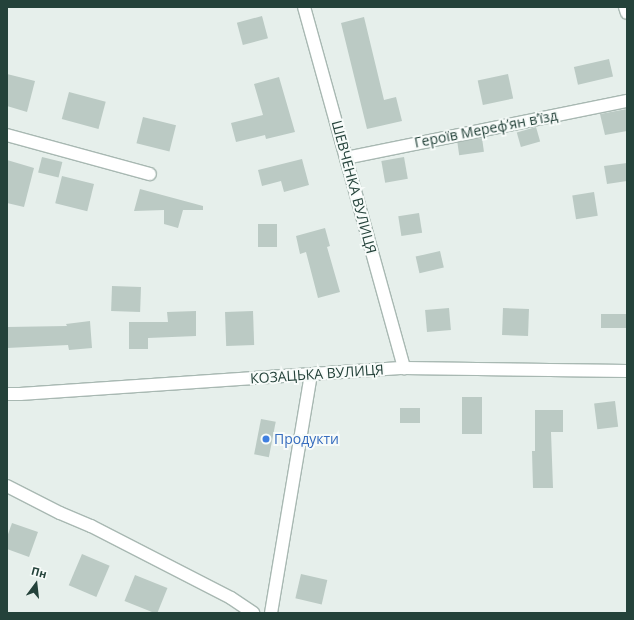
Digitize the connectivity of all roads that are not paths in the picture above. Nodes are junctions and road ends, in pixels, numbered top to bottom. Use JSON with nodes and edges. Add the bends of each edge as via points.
{"nodes":[{"id":1,"x":304,"y":7,"type":"edge"},
{"id":2,"x":625,"y":7,"type":"edge"},
{"id":3,"x":627,"y":13,"type":"edge"},
{"id":4,"x":627,"y":101,"type":"edge"},
{"id":5,"x":7,"y":135,"type":"edge"},
{"id":6,"x":346,"y":158,"type":"junction"},
{"id":7,"x":150,"y":174,"type":"dead end"},
{"id":8,"x":404,"y":368,"type":"junction"},
{"id":9,"x":627,"y":371,"type":"edge"},
{"id":10,"x":311,"y":374,"type":"junction"},
{"id":11,"x":7,"y":394,"type":"edge"},
{"id":12,"x":7,"y":486,"type":"edge"},
{"id":13,"x":253,"y":613,"type":"edge"},
{"id":14,"x":271,"y":613,"type":"edge"}],
"edges":[{"from":1,"to":6,"type":"street","name":"ШЕВЧЕНКА ВУЛИЦЯ"},
{"from":2,"to":3,"type":"street"},
{"from":4,"to":6,"type":"street","name":"Героїв Мерефʼян вʼїзд"},
{"from":5,"to":7,"type":"street"},
{"from":6,"to":8,"type":"street","name":"ШЕВЧЕНКА ВУЛИЦЯ"},
{"from":8,"to":9,"type":"street","name":"КОЗАЦЬКА ВУЛИЦЯ"},
{"from":8,"to":10,"type":"street","name":"КОЗАЦЬКА ВУЛИЦЯ"},
{"from":10,"to":11,"type":"street","name":"КОЗАЦЬКА ВУЛИЦЯ"},
{"from":10,"to":14,"type":"street"},
{"from":12,"to":13,"type":"street","via":[[231,598]]}]}
